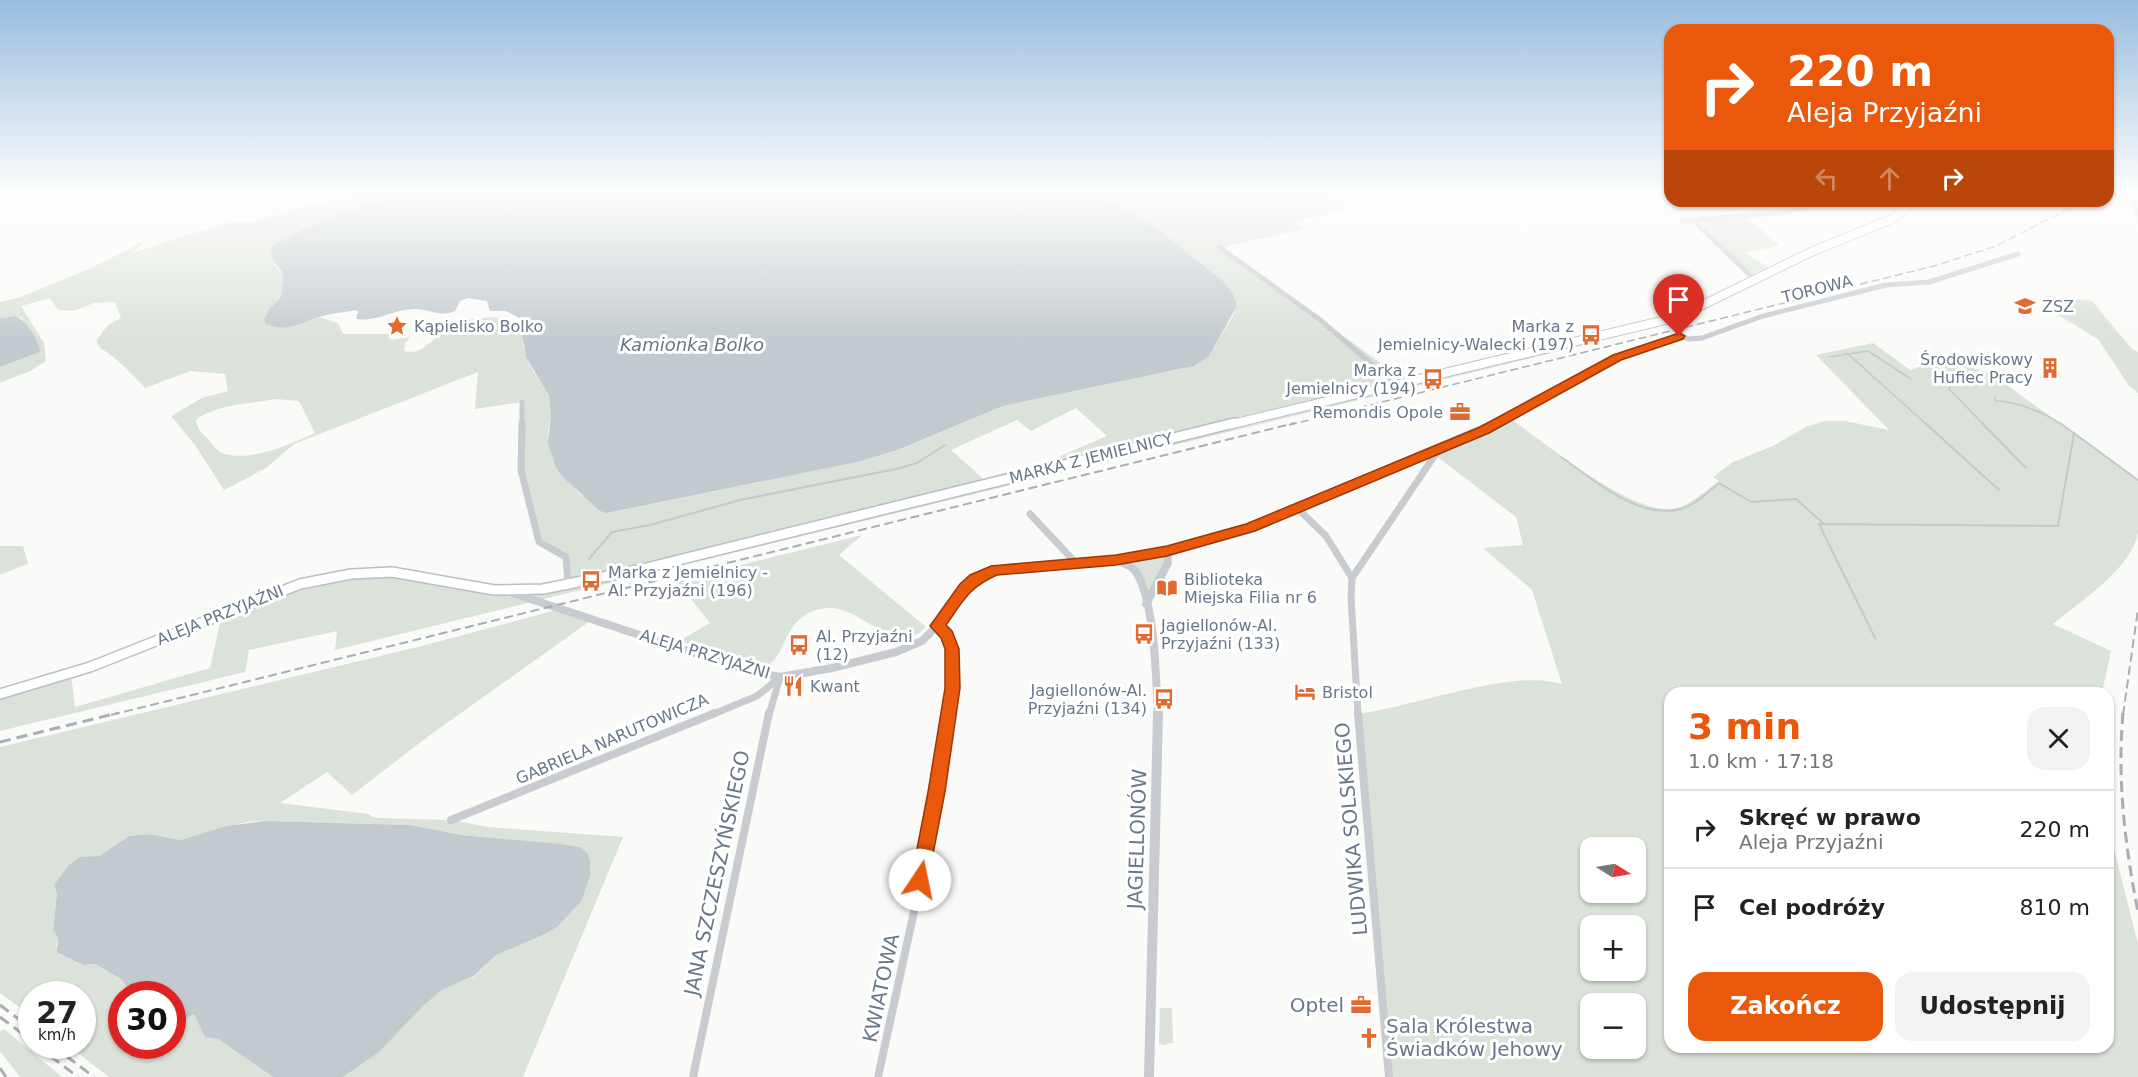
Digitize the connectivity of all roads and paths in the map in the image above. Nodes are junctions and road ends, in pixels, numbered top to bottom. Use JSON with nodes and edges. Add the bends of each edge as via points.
{"nodes":[{"id":1,"x":1717,"y":243,"type":"edge"},
{"id":2,"x":1832,"y":243,"type":"edge"},
{"id":3,"x":1219,"y":247,"type":"dead end"},
{"id":4,"x":2018,"y":254,"type":"dead end"},
{"id":5,"x":1755,"y":280,"type":"junction"},
{"id":6,"x":1678,"y":317,"type":"junction"},
{"id":7,"x":1681,"y":336,"type":"junction"},
{"id":8,"x":1395,"y":384,"type":"junction"},
{"id":9,"x":522,"y":402,"type":"dead end"},
{"id":10,"x":1450,"y":444,"type":"junction"},
{"id":11,"x":1297,"y":508,"type":"junction"},
{"id":12,"x":1030,"y":514,"type":"dead end"},
{"id":13,"x":1167,"y":551,"type":"junction"},
{"id":14,"x":1116,"y":560,"type":"junction"},
{"id":15,"x":1075,"y":562,"type":"junction"},
{"id":16,"x":1352,"y":578,"type":"junction"},
{"id":17,"x":568,"y":585,"type":"junction"},
{"id":18,"x":504,"y":591,"type":"junction"},
{"id":19,"x":1146,"y":604,"type":"junction"},
{"id":20,"x":937,"y":626,"type":"junction"},
{"id":21,"x":780,"y":677,"type":"junction"},
{"id":22,"x":0,"y":694,"type":"edge"},
{"id":23,"x":451,"y":820,"type":"dead end"},
{"id":24,"x":693,"y":1077,"type":"edge"},
{"id":25,"x":879,"y":1077,"type":"edge"},
{"id":26,"x":1149,"y":1077,"type":"edge"},
{"id":27,"x":1389,"y":1077,"type":"edge"}],
"edges":[{"from":1,"to":5,"type":"street"},
{"from":2,"to":5,"type":"main road","name":"MARKA Z JEMIELNICY"},
{"from":3,"to":8,"type":"street","via":[[1319,319]]},
{"from":4,"to":7,"type":"street","name":"TOROWA","via":[[1929,282],[1886,285],[1763,316],[1702,338]]},
{"from":5,"to":6,"type":"main road","name":"MARKA Z JEMIELNICY"},
{"from":6,"to":7,"type":"street","via":[[1675,323]]},
{"from":6,"to":8,"type":"main road","name":"MARKA Z JEMIELNICY"},
{"from":7,"to":10,"type":"street","name":"ALEJA PRZYJAŹNI","via":[[1617,358],[1484,430]]},
{"from":8,"to":17,"type":"main road","name":"MARKA Z JEMIELNICY"},
{"from":9,"to":17,"type":"street","via":[[521,470],[528,499],[539,542],[566,557]]},
{"from":10,"to":11,"type":"street","name":"ALEJA PRZYJAŹNI"},
{"from":10,"to":16,"type":"street","via":[[1435,455]]},
{"from":11,"to":13,"type":"street","name":"ALEJA PRZYJAŹNI","via":[[1250,527]]},
{"from":11,"to":16,"type":"street","via":[[1326,536]]},
{"from":12,"to":15,"type":"street"},
{"from":13,"to":14,"type":"street","name":"ALEJA PRZYJAŹNI"},
{"from":13,"to":19,"type":"street","via":[[1168,563]]},
{"from":14,"to":15,"type":"street","name":"ALEJA PRZYJAŹNI"},
{"from":14,"to":19,"type":"street","name":"JAGIELLONÓW","via":[[1137,574]]},
{"from":15,"to":20,"type":"street","name":"ALEJA PRZYJAŹNI","via":[[984,573],[969,583]]},
{"from":16,"to":27,"type":"street","name":"LUDWIKA SOLSKIEGO","via":[[1360,740]]},
{"from":17,"to":18,"type":"main road","name":"MARKA Z JEMIELNICY"},
{"from":18,"to":21,"type":"street","name":"ALEJA PRZYJAŹNI"},
{"from":18,"to":22,"type":"main road","name":"ALEJA PRZYJAŹNI","via":[[392,572],[318,580],[277,591],[71,674]]},
{"from":19,"to":26,"type":"street","name":"JAGIELLONÓW","via":[[1158,721]]},
{"from":20,"to":21,"type":"street","name":"ALEJA PRZYJAŹNI","via":[[922,641],[896,652]]},
{"from":20,"to":25,"type":"street","name":"KWIATOWA","via":[[947,635],[952,649],[953,688],[937,792]]},
{"from":21,"to":23,"type":"street","name":"GABRIELA NARUTOWICZA","via":[[757,696]]},
{"from":21,"to":24,"type":"street","name":"JANA SZCZESZYŃSKIEGO","via":[[771,703]]}]}
